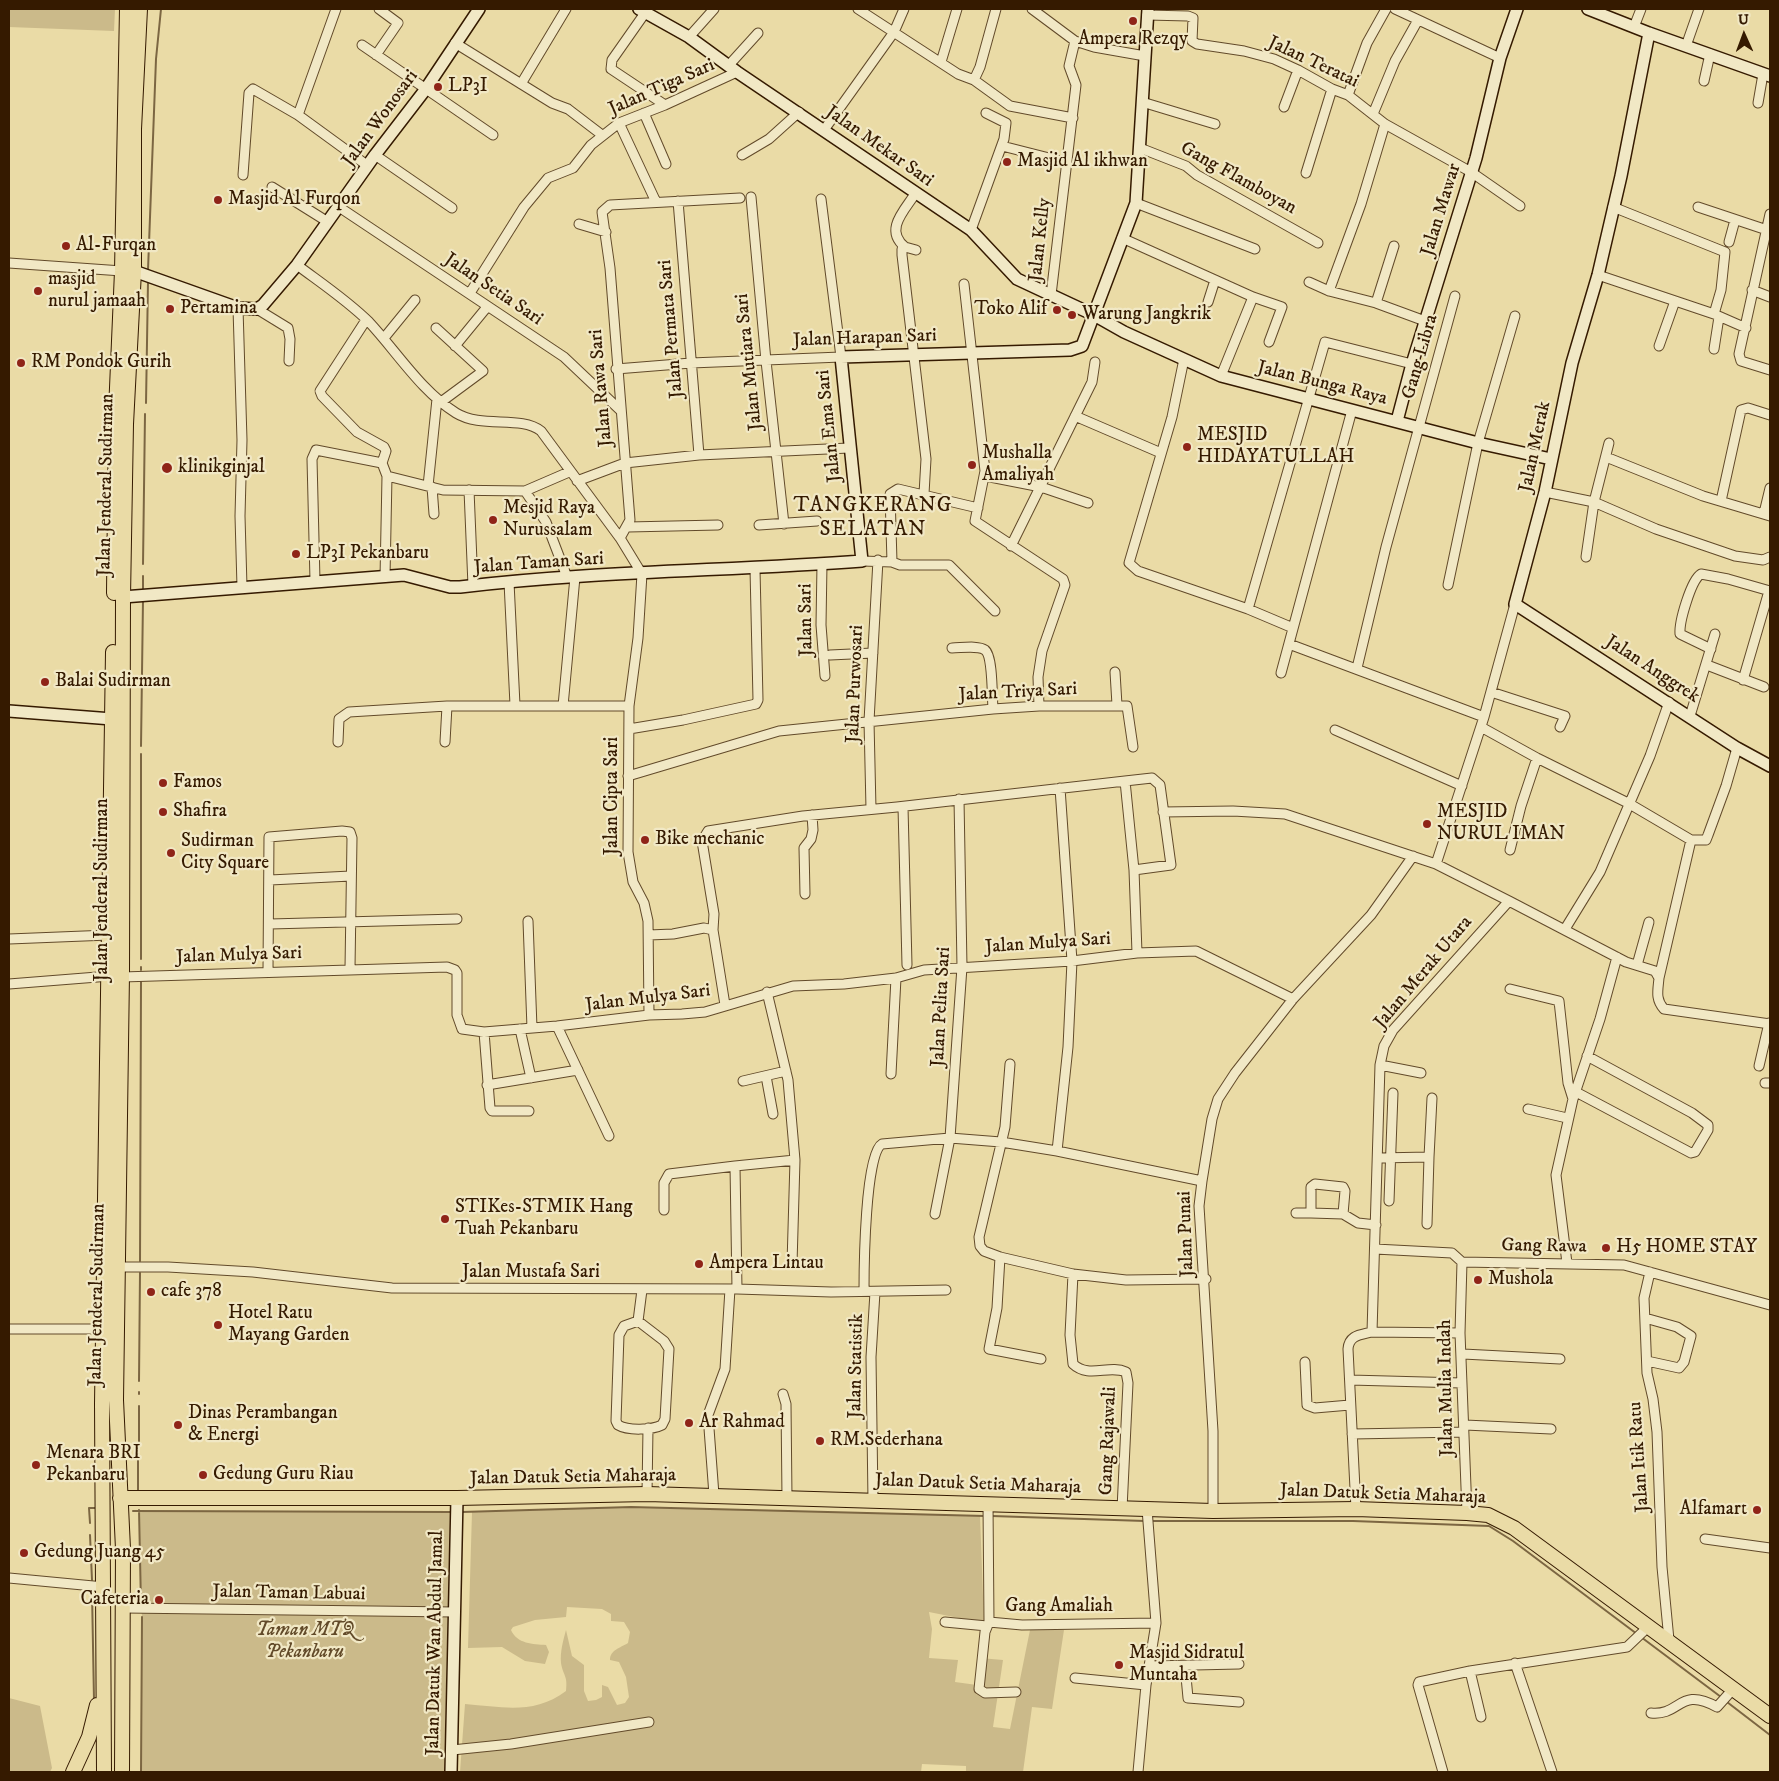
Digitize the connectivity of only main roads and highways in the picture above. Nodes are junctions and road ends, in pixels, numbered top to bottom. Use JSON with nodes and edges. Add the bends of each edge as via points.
{"nodes":[{"id":1,"x":127,"y":9,"type":"edge"},
{"id":2,"x":140,"y":9,"type":"edge"},
{"id":3,"x":128,"y":271,"type":"junction"},
{"id":4,"x":116,"y":976,"type":"junction"},
{"id":5,"x":113,"y":1080,"type":"junction"},
{"id":6,"x":120,"y":1498,"type":"junction"},
{"id":7,"x":104,"y":1662,"type":"junction"},
{"id":8,"x":1770,"y":1716,"type":"edge"},
{"id":9,"x":73,"y":1772,"type":"edge"},
{"id":10,"x":104,"y":1772,"type":"edge"},
{"id":11,"x":122,"y":1772,"type":"edge"}],
"edges":[{"from":1,"to":3,"type":"main road","name":"Jalan Jenderal Sudirman"},
{"from":2,"to":3,"type":"main road","name":"Jalan Jenderal Sudirman"},
{"from":3,"to":4,"type":"main road","name":"Jalan Jenderal Sudirman"},
{"from":3,"to":4,"type":"main road","name":"Jalan Jenderal Sudirman","via":[[116,411],[109,935]]},
{"from":4,"to":5,"type":"main road","name":"Jalan Jenderal Sudirman"},
{"from":5,"to":6,"type":"main road","name":"Jalan Jenderal Sudirman"},
{"from":5,"to":7,"type":"main road","name":"Jalan Jenderal Sudirman","via":[[104,1330]]},
{"from":6,"to":8,"type":"main road","name":"Jalan Datuk Setia Maharaja","via":[[457,1508],[647,1494],[988,1507],[1122,1508],[1147,1512],[1356,1510],[1488,1515],[1514,1528],[1646,1629],[1669,1640],[1731,1691]]},
{"from":6,"to":11,"type":"main road","name":"Jalan Jenderal Sudirman","via":[[124,1608]]},
{"from":7,"to":9,"type":"main road","via":[[92,1728]]},
{"from":7,"to":10,"type":"main road","name":"Jalan Jenderal Sudirman"}]}
